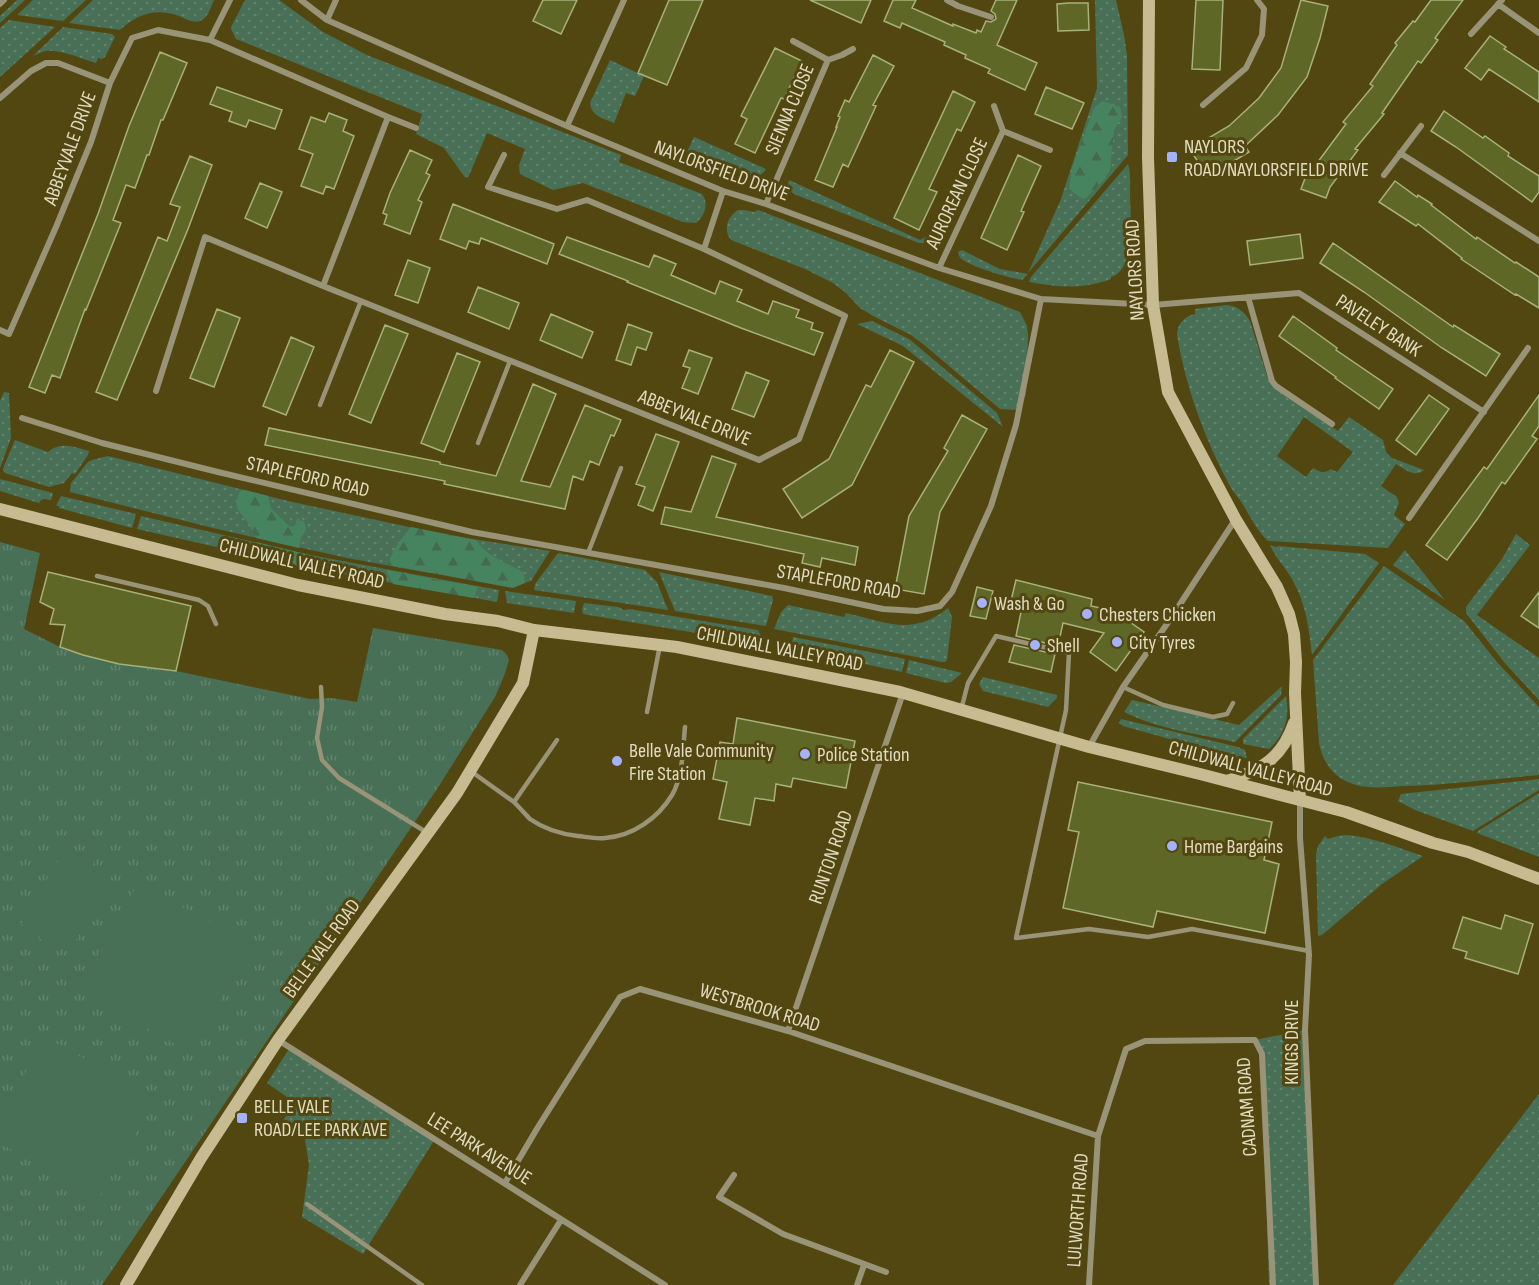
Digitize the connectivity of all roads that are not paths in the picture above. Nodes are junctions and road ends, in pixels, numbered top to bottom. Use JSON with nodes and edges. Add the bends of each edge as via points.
{"nodes":[{"id":1,"x":4,"y":0,"type":"edge"},
{"id":2,"x":230,"y":0,"type":"edge"},
{"id":3,"x":301,"y":0,"type":"edge"},
{"id":4,"x":336,"y":0,"type":"edge"},
{"id":5,"x":624,"y":0,"type":"edge"},
{"id":6,"x":947,"y":0,"type":"edge"},
{"id":7,"x":1149,"y":0,"type":"edge"},
{"id":8,"x":1257,"y":0,"type":"edge"},
{"id":9,"x":1500,"y":2,"type":"edge"},
{"id":10,"x":0,"y":3,"type":"edge"},
{"id":11,"x":960,"y":3,"type":"edge"},
{"id":12,"x":991,"y":17,"type":"dead end"},
{"id":13,"x":327,"y":20,"type":"junction"},
{"id":14,"x":1539,"y":33,"type":"edge"},
{"id":15,"x":1471,"y":34,"type":"dead end"},
{"id":16,"x":210,"y":40,"type":"junction"},
{"id":17,"x":793,"y":41,"type":"dead end"},
{"id":18,"x":852,"y":49,"type":"dead end"},
{"id":19,"x":828,"y":60,"type":"junction"},
{"id":20,"x":110,"y":83,"type":"junction"},
{"id":21,"x":0,"y":98,"type":"edge"},
{"id":22,"x":1203,"y":105,"type":"dead end"},
{"id":23,"x":994,"y":106,"type":"dead end"},
{"id":24,"x":388,"y":117,"type":"junction"},
{"id":25,"x":567,"y":126,"type":"junction"},
{"id":26,"x":1421,"y":126,"type":"dead end"},
{"id":27,"x":416,"y":128,"type":"dead end"},
{"id":28,"x":1003,"y":132,"type":"junction"},
{"id":29,"x":1050,"y":150,"type":"dead end"},
{"id":30,"x":1400,"y":153,"type":"junction"},
{"id":31,"x":504,"y":155,"type":"dead end"},
{"id":32,"x":1384,"y":175,"type":"dead end"},
{"id":33,"x":723,"y":192,"type":"junction"},
{"id":34,"x":766,"y":204,"type":"junction"},
{"id":35,"x":1539,"y":241,"type":"edge"},
{"id":36,"x":704,"y":249,"type":"junction"},
{"id":37,"x":939,"y":268,"type":"junction"},
{"id":38,"x":322,"y":286,"type":"junction"},
{"id":39,"x":1248,"y":297,"type":"junction"},
{"id":40,"x":1041,"y":299,"type":"junction"},
{"id":41,"x":361,"y":301,"type":"junction"},
{"id":42,"x":1153,"y":305,"type":"junction"},
{"id":43,"x":0,"y":330,"type":"edge"},
{"id":44,"x":1528,"y":348,"type":"dead end"},
{"id":45,"x":510,"y":361,"type":"junction"},
{"id":46,"x":156,"y":391,"type":"dead end"},
{"id":47,"x":320,"y":405,"type":"dead end"},
{"id":48,"x":1484,"y":412,"type":"junction"},
{"id":49,"x":22,"y":418,"type":"dead end"},
{"id":50,"x":1332,"y":424,"type":"dead end"},
{"id":51,"x":478,"y":443,"type":"dead end"},
{"id":52,"x":621,"y":468,"type":"dead end"},
{"id":53,"x":0,"y":509,"type":"edge"},
{"id":54,"x":1409,"y":518,"type":"dead end"},
{"id":55,"x":1236,"y":520,"type":"junction"},
{"id":56,"x":588,"y":554,"type":"junction"},
{"id":57,"x":97,"y":576,"type":"dead end"},
{"id":58,"x":216,"y":624,"type":"dead end"},
{"id":59,"x":534,"y":630,"type":"junction"},
{"id":60,"x":660,"y":645,"type":"junction"},
{"id":61,"x":321,"y":687,"type":"dead end"},
{"id":62,"x":1123,"y":687,"type":"junction"},
{"id":63,"x":903,"y":693,"type":"junction"},
{"id":64,"x":1233,"y":703,"type":"dead end"},
{"id":65,"x":961,"y":710,"type":"junction"},
{"id":66,"x":647,"y":712,"type":"dead end"},
{"id":67,"x":1296,"y":717,"type":"junction"},
{"id":68,"x":685,"y":727,"type":"dead end"},
{"id":69,"x":1060,"y":739,"type":"junction"},
{"id":70,"x":557,"y":740,"type":"dead end"},
{"id":71,"x":1089,"y":747,"type":"junction"},
{"id":72,"x":470,"y":770,"type":"junction"},
{"id":73,"x":1226,"y":781,"type":"junction"},
{"id":74,"x":1300,"y":800,"type":"junction"},
{"id":75,"x":514,"y":802,"type":"junction"},
{"id":76,"x":428,"y":834,"type":"junction"},
{"id":77,"x":1539,"y":879,"type":"edge"},
{"id":78,"x":1309,"y":951,"type":"junction"},
{"id":79,"x":788,"y":1031,"type":"junction"},
{"id":80,"x":278,"y":1040,"type":"junction"},
{"id":81,"x":1098,"y":1136,"type":"junction"},
{"id":82,"x":734,"y":1175,"type":"dead end"},
{"id":83,"x":505,"y":1183,"type":"junction"},
{"id":84,"x":307,"y":1204,"type":"dead end"},
{"id":85,"x":561,"y":1220,"type":"junction"},
{"id":86,"x":864,"y":1265,"type":"junction"},
{"id":87,"x":886,"y":1272,"type":"dead end"},
{"id":88,"x":126,"y":1285,"type":"edge"},
{"id":89,"x":422,"y":1285,"type":"edge"},
{"id":90,"x":520,"y":1285,"type":"edge"},
{"id":91,"x":665,"y":1285,"type":"edge"},
{"id":92,"x":857,"y":1285,"type":"edge"},
{"id":93,"x":1089,"y":1285,"type":"edge"},
{"id":94,"x":1273,"y":1285,"type":"edge"},
{"id":95,"x":1316,"y":1285,"type":"edge"}],
"edges":[{"from":1,"to":10,"type":"street"},
{"from":2,"to":16,"type":"street"},
{"from":3,"to":13,"type":"street","name":"NAYLORSFIELD DRIVE"},
{"from":4,"to":13,"type":"street"},
{"from":5,"to":25,"type":"street"},
{"from":6,"to":11,"type":"street"},
{"from":7,"to":42,"type":"main road","name":"NAYLORS ROAD","via":[[1148,157]]},
{"from":8,"to":22,"type":"street","via":[[1264,9],[1262,35],[1246,68]]},
{"from":9,"to":14,"type":"street"},
{"from":9,"to":15,"type":"street"},
{"from":11,"to":12,"type":"street"},
{"from":13,"to":25,"type":"street","name":"NAYLORSFIELD DRIVE"},
{"from":16,"to":20,"type":"street","name":"ABBEYVALE DRIVE","via":[[159,30],[132,38]]},
{"from":16,"to":24,"type":"street","name":"ABBEYVALE DRIVE"},
{"from":17,"to":19,"type":"street","name":"SIENNA CLOSE"},
{"from":18,"to":19,"type":"street","name":"SIENNA CLOSE"},
{"from":19,"to":34,"type":"street","name":"SIENNA CLOSE"},
{"from":20,"to":21,"type":"street","via":[[58,63],[46,63]]},
{"from":20,"to":43,"type":"street","name":"ABBEYVALE DRIVE","via":[[91,142],[14,324],[9,334]]},
{"from":23,"to":28,"type":"street","name":"AUROREAN CLOSE"},
{"from":24,"to":27,"type":"street","name":"ABBEYVALE DRIVE"},
{"from":24,"to":38,"type":"street"},
{"from":25,"to":33,"type":"street","name":"NAYLORSFIELD DRIVE"},
{"from":26,"to":30,"type":"street"},
{"from":28,"to":29,"type":"street","name":"AUROREAN CLOSE"},
{"from":28,"to":37,"type":"street","name":"AUROREAN CLOSE"},
{"from":30,"to":32,"type":"street"},
{"from":30,"to":35,"type":"street"},
{"from":31,"to":36,"type":"street","name":"ABBEYVALE DRIVE","via":[[488,186],[557,209],[587,200]]},
{"from":33,"to":34,"type":"street","name":"NAYLORSFIELD DRIVE"},
{"from":33,"to":36,"type":"street"},
{"from":34,"to":37,"type":"street","name":"NAYLORSFIELD DRIVE"},
{"from":36,"to":45,"type":"street","name":"ABBEYVALE DRIVE","via":[[845,316],[799,439],[759,460]]},
{"from":37,"to":40,"type":"street","name":"NAYLORSFIELD DRIVE"},
{"from":38,"to":41,"type":"street","name":"ABBEYVALE DRIVE"},
{"from":38,"to":46,"type":"street","name":"ABBEYVALE DRIVE","via":[[205,237]]},
{"from":39,"to":42,"type":"street","name":"PAVELEY BANK"},
{"from":39,"to":48,"type":"street","name":"PAVELEY BANK","via":[[1299,293]]},
{"from":39,"to":50,"type":"street","via":[[1272,381]]},
{"from":40,"to":42,"type":"street","name":"NAYLORSFIELD DRIVE"},
{"from":40,"to":56,"type":"street","name":"STAPLEFORD ROAD","via":[[1016,425],[992,506],[952,592],[940,606],[917,611],[883,609]]},
{"from":41,"to":45,"type":"street","name":"ABBEYVALE DRIVE"},
{"from":41,"to":47,"type":"lane"},
{"from":42,"to":55,"type":"main road","name":"NAYLORS ROAD","via":[[1168,392]]},
{"from":44,"to":48,"type":"street"},
{"from":45,"to":51,"type":"lane"},
{"from":48,"to":54,"type":"street"},
{"from":49,"to":56,"type":"street","name":"STAPLEFORD ROAD","via":[[241,478],[472,532]]},
{"from":52,"to":56,"type":"lane"},
{"from":53,"to":59,"type":"main road","name":"CHILDWALL VALLEY ROAD","via":[[298,585]]},
{"from":55,"to":62,"type":"street"},
{"from":55,"to":67,"type":"main road","name":"NAYLORS ROAD","via":[[1289,614]]},
{"from":57,"to":58,"type":"lane","via":[[199,600],[208,606]]},
{"from":59,"to":60,"type":"main road","name":"CHILDWALL VALLEY ROAD"},
{"from":59,"to":72,"type":"main road","name":"BELLE VALE ROAD","via":[[523,683]]},
{"from":60,"to":63,"type":"main road","name":"CHILDWALL VALLEY ROAD"},
{"from":60,"to":66,"type":"lane"},
{"from":61,"to":76,"type":"lane","via":[[317,738],[322,760],[339,778]]},
{"from":62,"to":64,"type":"lane","via":[[1163,705],[1214,717],[1227,714]]},
{"from":62,"to":71,"type":"street"},
{"from":63,"to":65,"type":"main road","name":"CHILDWALL VALLEY ROAD"},
{"from":63,"to":79,"type":"street","name":"RUNTON ROAD"},
{"from":65,"to":69,"type":"main road","name":"CHILDWALL VALLEY ROAD"},
{"from":65,"to":69,"type":"lane","via":[[968,683],[996,636],[1069,653],[1068,695]]},
{"from":67,"to":73,"type":"main road","via":[[1276,756],[1246,775]]},
{"from":67,"to":74,"type":"main road","name":"NAYLORS ROAD"},
{"from":68,"to":75,"type":"lane","via":[[679,780],[673,794],[661,810],[632,832],[603,839],[567,835],[530,819]]},
{"from":69,"to":71,"type":"main road","name":"CHILDWALL VALLEY ROAD"},
{"from":69,"to":78,"type":"lane","via":[[1016,938],[1089,929],[1149,937],[1192,928]]},
{"from":70,"to":75,"type":"lane"},
{"from":71,"to":73,"type":"main road","name":"CHILDWALL VALLEY ROAD"},
{"from":72,"to":75,"type":"lane"},
{"from":72,"to":76,"type":"main road","name":"BELLE VALE ROAD"},
{"from":73,"to":74,"type":"main road","name":"CHILDWALL VALLEY ROAD"},
{"from":74,"to":77,"type":"main road","name":"CHILDWALL VALLEY ROAD","via":[[1468,852]]},
{"from":74,"to":78,"type":"street","name":"KINGS DRIVE"},
{"from":76,"to":80,"type":"main road","name":"BELLE VALE ROAD"},
{"from":78,"to":95,"type":"street","name":"KINGS DRIVE","via":[[1305,1030]]},
{"from":79,"to":81,"type":"street","name":"WESTBROOK ROAD"},
{"from":79,"to":83,"type":"street","name":"WESTBROOK ROAD","via":[[640,989],[620,997]]},
{"from":80,"to":83,"type":"street","name":"LEE PARK AVENUE"},
{"from":80,"to":88,"type":"main road","name":"BELLE VALE ROAD","via":[[201,1158]]},
{"from":81,"to":93,"type":"street","name":"LULWORTH ROAD"},
{"from":81,"to":94,"type":"street","name":"CADNAM ROAD","via":[[1126,1049],[1145,1041],[1255,1040],[1262,1054]]},
{"from":82,"to":86,"type":"street","via":[[719,1197],[783,1234]]},
{"from":83,"to":85,"type":"street","name":"LEE PARK AVENUE"},
{"from":84,"to":89,"type":"lane"},
{"from":85,"to":90,"type":"street"},
{"from":85,"to":91,"type":"street","name":"LEE PARK AVENUE"},
{"from":86,"to":87,"type":"street"},
{"from":86,"to":92,"type":"street"}]}
